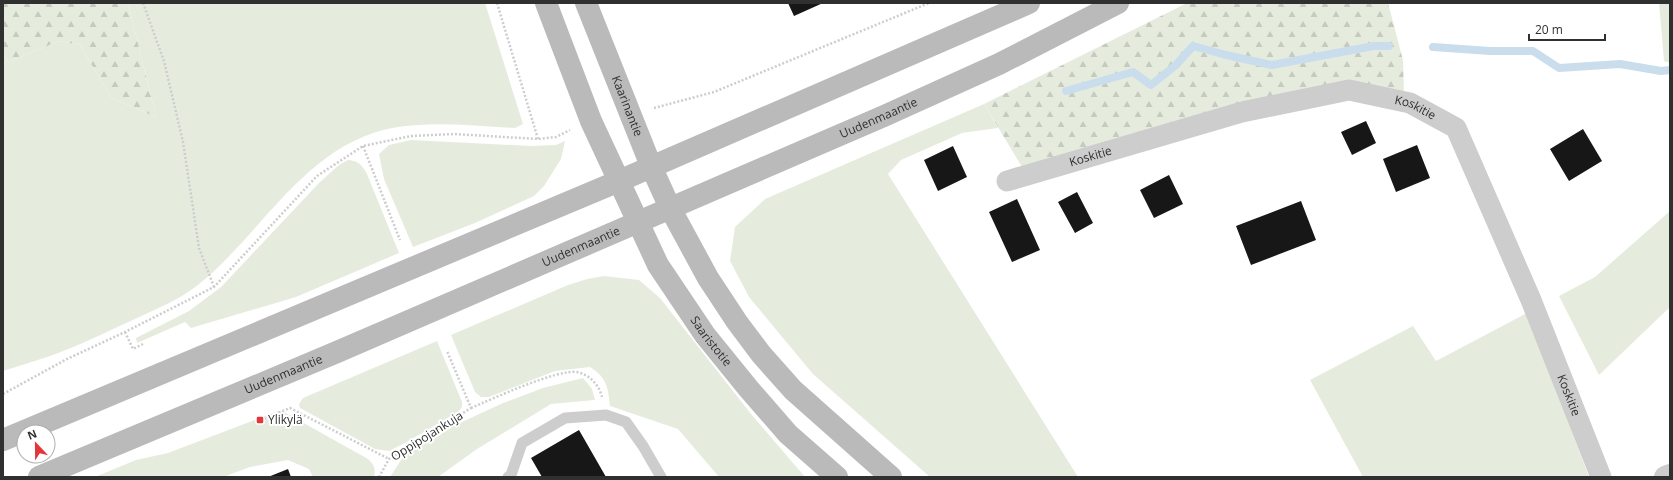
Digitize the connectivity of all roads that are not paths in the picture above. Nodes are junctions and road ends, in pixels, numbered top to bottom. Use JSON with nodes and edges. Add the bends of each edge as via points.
{"nodes":[{"id":1,"x":546,"y":3,"type":"edge"},
{"id":2,"x":586,"y":3,"type":"edge"},
{"id":3,"x":1029,"y":3,"type":"edge"},
{"id":4,"x":1118,"y":3,"type":"edge"},
{"id":5,"x":651,"y":166,"type":"junction"},
{"id":6,"x":619,"y":181,"type":"junction"},
{"id":7,"x":1007,"y":181,"type":"dead end"},
{"id":8,"x":670,"y":208,"type":"junction"},
{"id":9,"x":638,"y":222,"type":"junction"},
{"id":10,"x":3,"y":440,"type":"edge"},
{"id":11,"x":1670,"y":475,"type":"edge"},
{"id":12,"x":39,"y":477,"type":"edge"},
{"id":13,"x":508,"y":477,"type":"edge"},
{"id":14,"x":661,"y":477,"type":"edge"},
{"id":15,"x":837,"y":477,"type":"edge"},
{"id":16,"x":891,"y":477,"type":"edge"},
{"id":17,"x":1601,"y":477,"type":"edge"},
{"id":18,"x":1665,"y":477,"type":"edge"}],
"edges":[{"from":1,"to":6,"type":"main road","via":[[591,121]]},
{"from":2,"to":5,"type":"main road","name":"Kaarinantie"},
{"from":3,"to":5,"type":"main road"},
{"from":4,"to":8,"type":"main road","name":"Uudenmaantie","via":[[999,64]]},
{"from":5,"to":6,"type":"main road"},
{"from":5,"to":8,"type":"main road","name":"Kaarinantie"},
{"from":6,"to":9,"type":"main road","name":"Saaristotie"},
{"from":6,"to":10,"type":"main road"},
{"from":7,"to":17,"type":"street","name":"Koskitie","via":[[1242,112],[1350,90],[1410,103],[1456,128],[1531,300]]},
{"from":8,"to":9,"type":"main road","name":"Uudenmaantie"},
{"from":8,"to":16,"type":"main road","via":[[708,278],[761,354],[793,390]]},
{"from":9,"to":12,"type":"main road","name":"Uudenmaantie"},
{"from":9,"to":15,"type":"main road","name":"Saaristotie","via":[[658,266],[704,335],[788,434]]},
{"from":11,"to":18,"type":"street"},
{"from":13,"to":14,"type":"lane","via":[[511,475],[522,443],[565,418],[606,415],[626,422]]}]}
